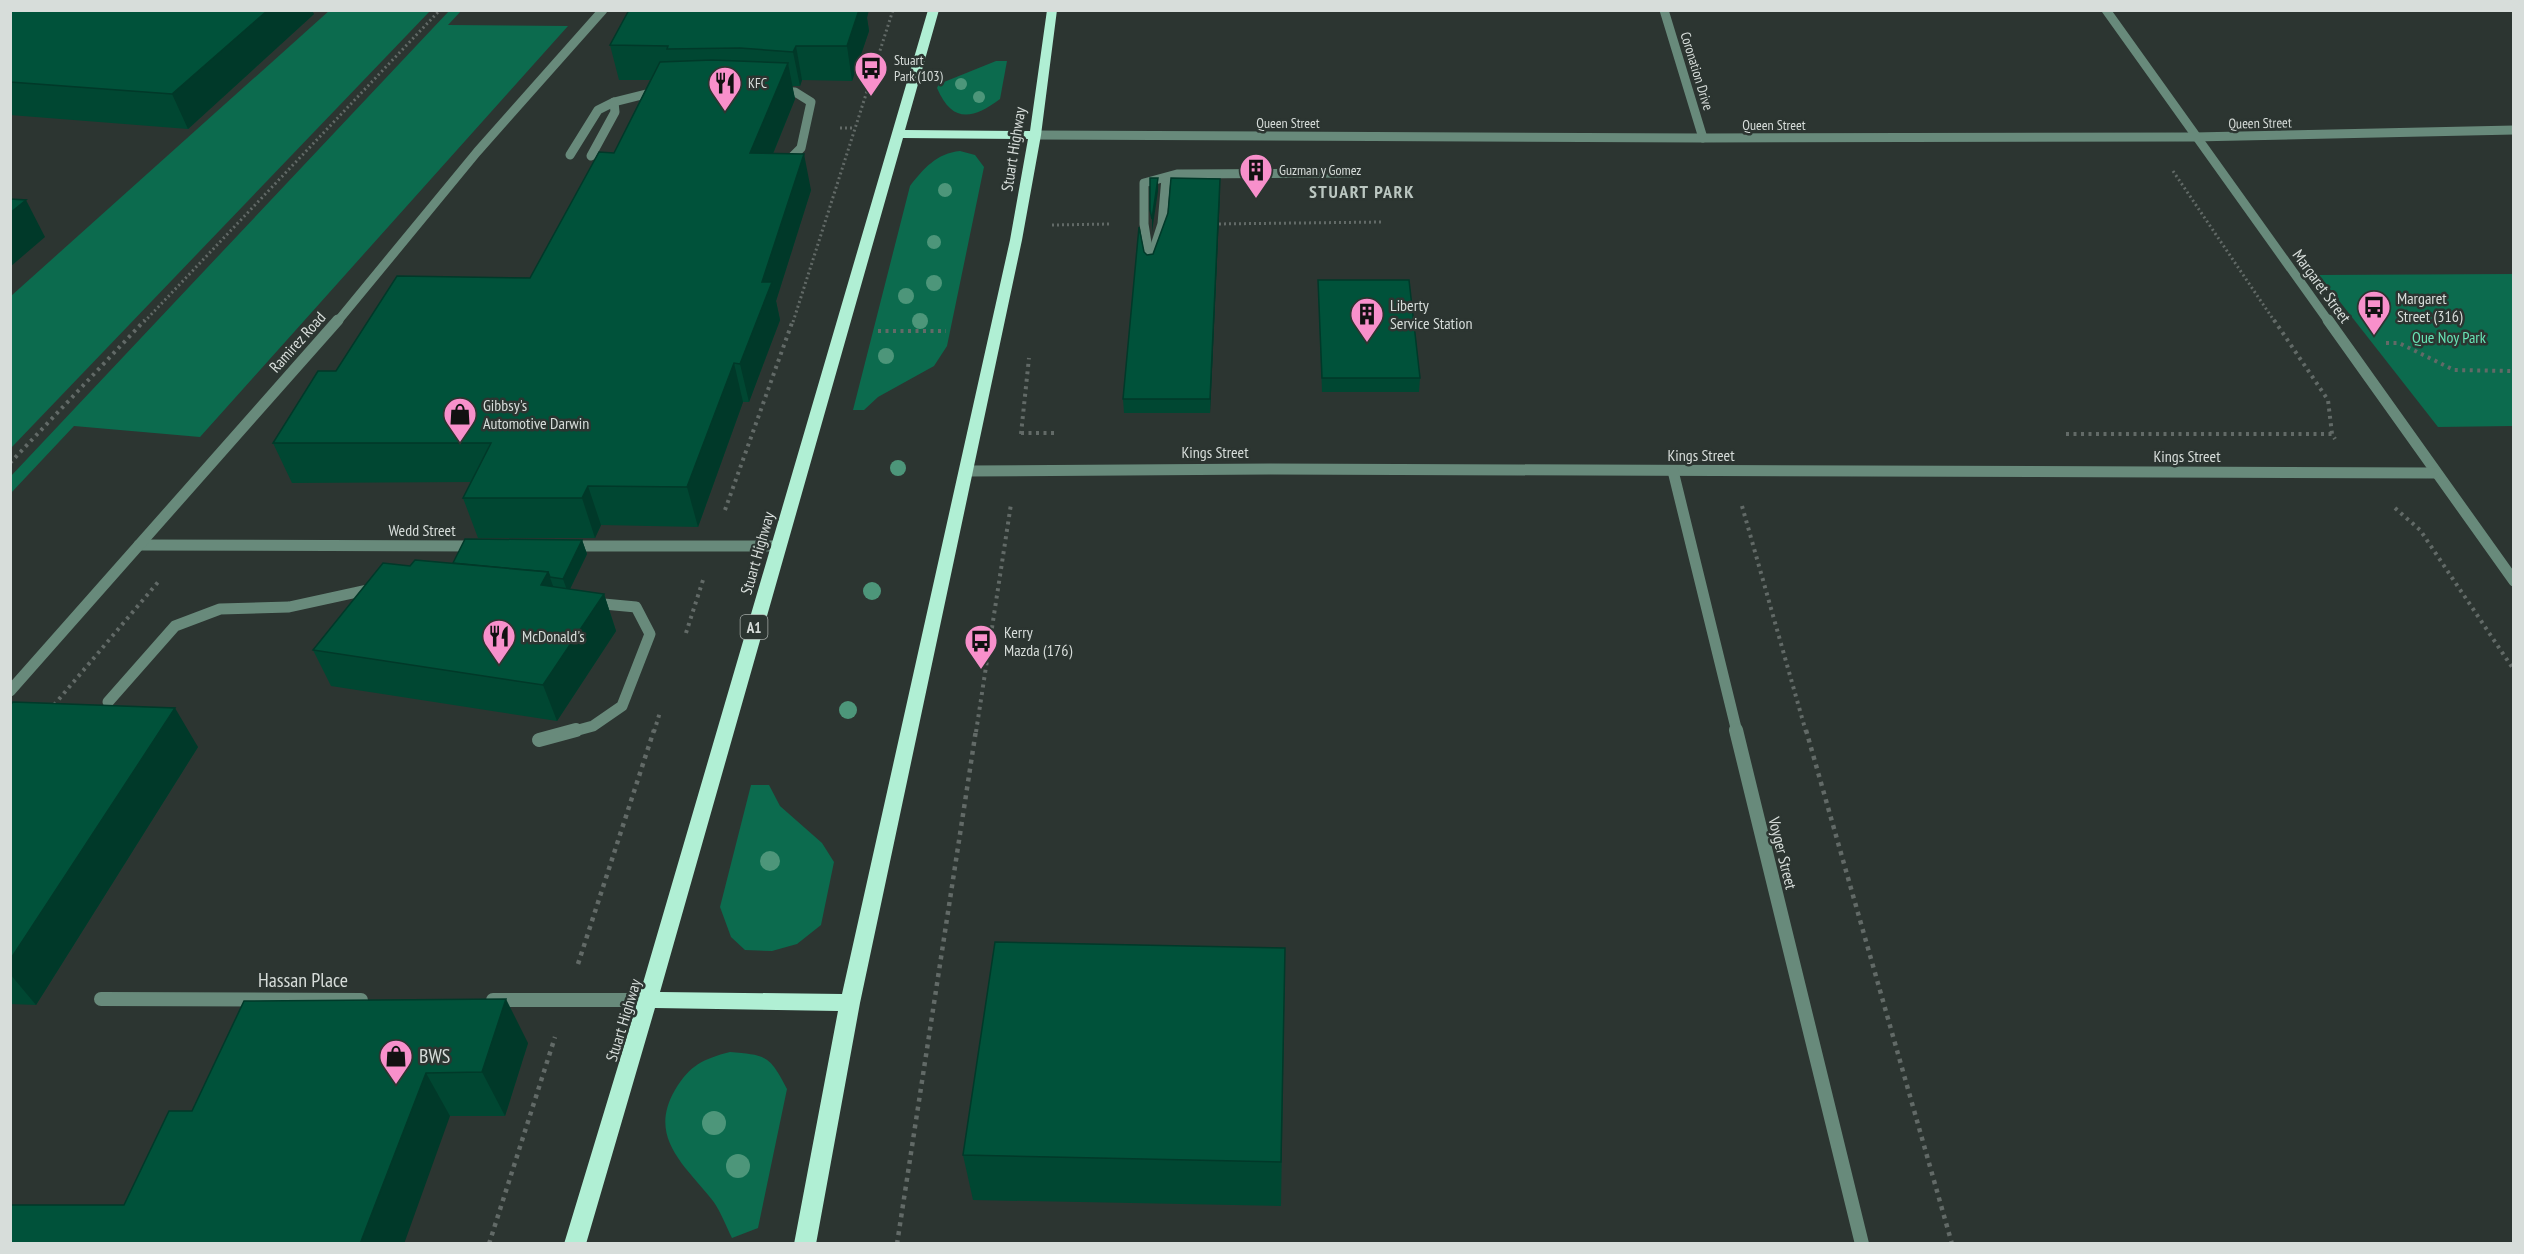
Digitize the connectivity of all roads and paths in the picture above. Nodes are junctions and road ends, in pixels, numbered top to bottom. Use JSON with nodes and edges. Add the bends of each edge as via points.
{"nodes":[{"id":1,"x":440,"y":10,"type":"edge"},
{"id":2,"x":603,"y":10,"type":"edge"},
{"id":3,"x":892,"y":10,"type":"edge"},
{"id":4,"x":934,"y":10,"type":"edge"},
{"id":5,"x":1052,"y":10,"type":"edge"},
{"id":6,"x":1664,"y":10,"type":"edge"},
{"id":7,"x":2106,"y":10,"type":"edge"},
{"id":8,"x":670,"y":91,"type":"edge"},
{"id":9,"x":771,"y":91,"type":"edge"},
{"id":10,"x":614,"y":102,"type":"junction"},
{"id":11,"x":2514,"y":130,"type":"edge"},
{"id":12,"x":900,"y":134,"type":"junction"},
{"id":13,"x":1035,"y":135,"type":"junction"},
{"id":14,"x":2194,"y":137,"type":"junction"},
{"id":15,"x":1703,"y":138,"type":"junction"},
{"id":16,"x":570,"y":154,"type":"dead end"},
{"id":17,"x":591,"y":156,"type":"dead end"},
{"id":18,"x":792,"y":156,"type":"edge"},
{"id":19,"x":2172,"y":169,"type":"dead end"},
{"id":20,"x":1351,"y":173,"type":"dead end"},
{"id":21,"x":1166,"y":178,"type":"junction"},
{"id":22,"x":1384,"y":222,"type":"dead end"},
{"id":23,"x":1144,"y":224,"type":"junction"},
{"id":24,"x":1162,"y":224,"type":"junction"},
{"id":25,"x":1049,"y":225,"type":"dead end"},
{"id":26,"x":868,"y":331,"type":"dead end"},
{"id":27,"x":946,"y":331,"type":"dead end"},
{"id":28,"x":2399,"y":343,"type":"dead end"},
{"id":29,"x":1030,"y":354,"type":"dead end"},
{"id":30,"x":2514,"y":371,"type":"edge"},
{"id":31,"x":1021,"y":432,"type":"dead end"},
{"id":32,"x":10,"y":463,"type":"edge"},
{"id":33,"x":1014,"y":470,"type":"junction"},
{"id":34,"x":967,"y":471,"type":"junction"},
{"id":35,"x":1673,"y":471,"type":"junction"},
{"id":36,"x":2363,"y":473,"type":"junction"},
{"id":37,"x":2436,"y":473,"type":"junction"},
{"id":38,"x":1742,"y":506,"type":"dead end"},
{"id":39,"x":139,"y":545,"type":"junction"},
{"id":40,"x":486,"y":546,"type":"edge"},
{"id":41,"x":558,"y":546,"type":"edge"},
{"id":42,"x":777,"y":546,"type":"junction"},
{"id":43,"x":714,"y":547,"type":"junction"},
{"id":44,"x":706,"y":569,"type":"dead end"},
{"id":45,"x":2514,"y":581,"type":"edge"},
{"id":46,"x":392,"y":584,"type":"edge"},
{"id":47,"x":578,"y":602,"type":"edge"},
{"id":48,"x":684,"y":638,"type":"dead end"},
{"id":49,"x":2514,"y":670,"type":"edge"},
{"id":50,"x":10,"y":691,"type":"edge"},
{"id":51,"x":108,"y":702,"type":"dead end"},
{"id":52,"x":662,"y":706,"type":"dead end"},
{"id":53,"x":538,"y":740,"type":"dead end"},
{"id":54,"x":101,"y":999,"type":"dead end"},
{"id":55,"x":381,"y":1000,"type":"edge"},
{"id":56,"x":473,"y":1000,"type":"edge"},
{"id":57,"x":648,"y":1000,"type":"junction"},
{"id":58,"x":566,"y":1001,"type":"junction"},
{"id":59,"x":850,"y":1003,"type":"junction"},
{"id":60,"x":489,"y":1244,"type":"edge"},
{"id":61,"x":574,"y":1244,"type":"edge"},
{"id":62,"x":805,"y":1244,"type":"edge"},
{"id":63,"x":897,"y":1244,"type":"edge"},
{"id":64,"x":1862,"y":1244,"type":"edge"},
{"id":65,"x":1953,"y":1244,"type":"edge"}],
"edges":[{"from":1,"to":32,"type":"path"},
{"from":2,"to":39,"type":"street","name":"Ramirez Road","via":[[477,152],[363,292]]},
{"from":3,"to":43,"type":"path","via":[[790,330]]},
{"from":4,"to":12,"type":"highway","name":"Stuart Highway","number":"A1"},
{"from":5,"to":13,"type":"highway","name":"Stuart Highway"},
{"from":6,"to":15,"type":"street","name":"Coronation Drive"},
{"from":7,"to":14,"type":"street","name":"Margaret Street"},
{"from":8,"to":10,"type":"street"},
{"from":9,"to":18,"type":"street","via":[[793,90],[811,102],[801,148]]},
{"from":10,"to":16,"type":"street","via":[[598,110]]},
{"from":10,"to":17,"type":"street","via":[[615,112]]},
{"from":11,"to":14,"type":"street","name":"Queen Street"},
{"from":12,"to":13,"type":"highway"},
{"from":12,"to":42,"type":"highway","name":"Stuart Highway","number":"A1"},
{"from":13,"to":15,"type":"street","name":"Queen Street"},
{"from":13,"to":34,"type":"highway","name":"Stuart Highway"},
{"from":14,"to":15,"type":"street","name":"Queen Street"},
{"from":14,"to":37,"type":"street","name":"Margaret Street"},
{"from":19,"to":36,"type":"path","via":[[2328,400],[2331,434]]},
{"from":20,"to":21,"type":"street","via":[[1177,174]]},
{"from":21,"to":23,"type":"street","via":[[1144,183]]},
{"from":21,"to":24,"type":"street"},
{"from":22,"to":24,"type":"path"},
{"from":23,"to":24,"type":"street","via":[[1150,262]]},
{"from":23,"to":25,"type":"path"},
{"from":26,"to":27,"type":"path"},
{"from":28,"to":30,"type":"path","via":[[2454,370]]},
{"from":29,"to":31,"type":"path"},
{"from":33,"to":34,"type":"street","name":"Kings Street"},
{"from":33,"to":35,"type":"street","name":"Kings Street"},
{"from":33,"to":63,"type":"path"},
{"from":34,"to":59,"type":"highway","name":"Stuart Highway"},
{"from":35,"to":36,"type":"street","name":"Kings Street"},
{"from":35,"to":64,"type":"street","name":"Voyger Street"},
{"from":36,"to":37,"type":"street","name":"Kings Street"},
{"from":36,"to":49,"type":"path","via":[[2420,530]]},
{"from":37,"to":45,"type":"street","name":"Margaret Street"},
{"from":38,"to":65,"type":"path"},
{"from":39,"to":40,"type":"street","name":"Wedd Street"},
{"from":39,"to":50,"type":"street","name":"Ramirez Road"},
{"from":41,"to":43,"type":"street"},
{"from":42,"to":43,"type":"street"},
{"from":42,"to":57,"type":"highway","name":"Stuart Highway","number":"A1"},
{"from":44,"to":48,"type":"path"},
{"from":46,"to":51,"type":"street","via":[[289,607],[220,609],[175,626]]},
{"from":47,"to":53,"type":"street","via":[[636,607],[650,634],[622,706],[593,726]]},
{"from":52,"to":58,"type":"path"},
{"from":54,"to":55,"type":"street","name":"Hassan Place"},
{"from":56,"to":58,"type":"street"},
{"from":57,"to":58,"type":"street"},
{"from":57,"to":59,"type":"highway"},
{"from":57,"to":61,"type":"highway","name":"Stuart Highway","number":"A1"},
{"from":58,"to":60,"type":"path"},
{"from":59,"to":62,"type":"highway","name":"Stuart Highway"}]}
